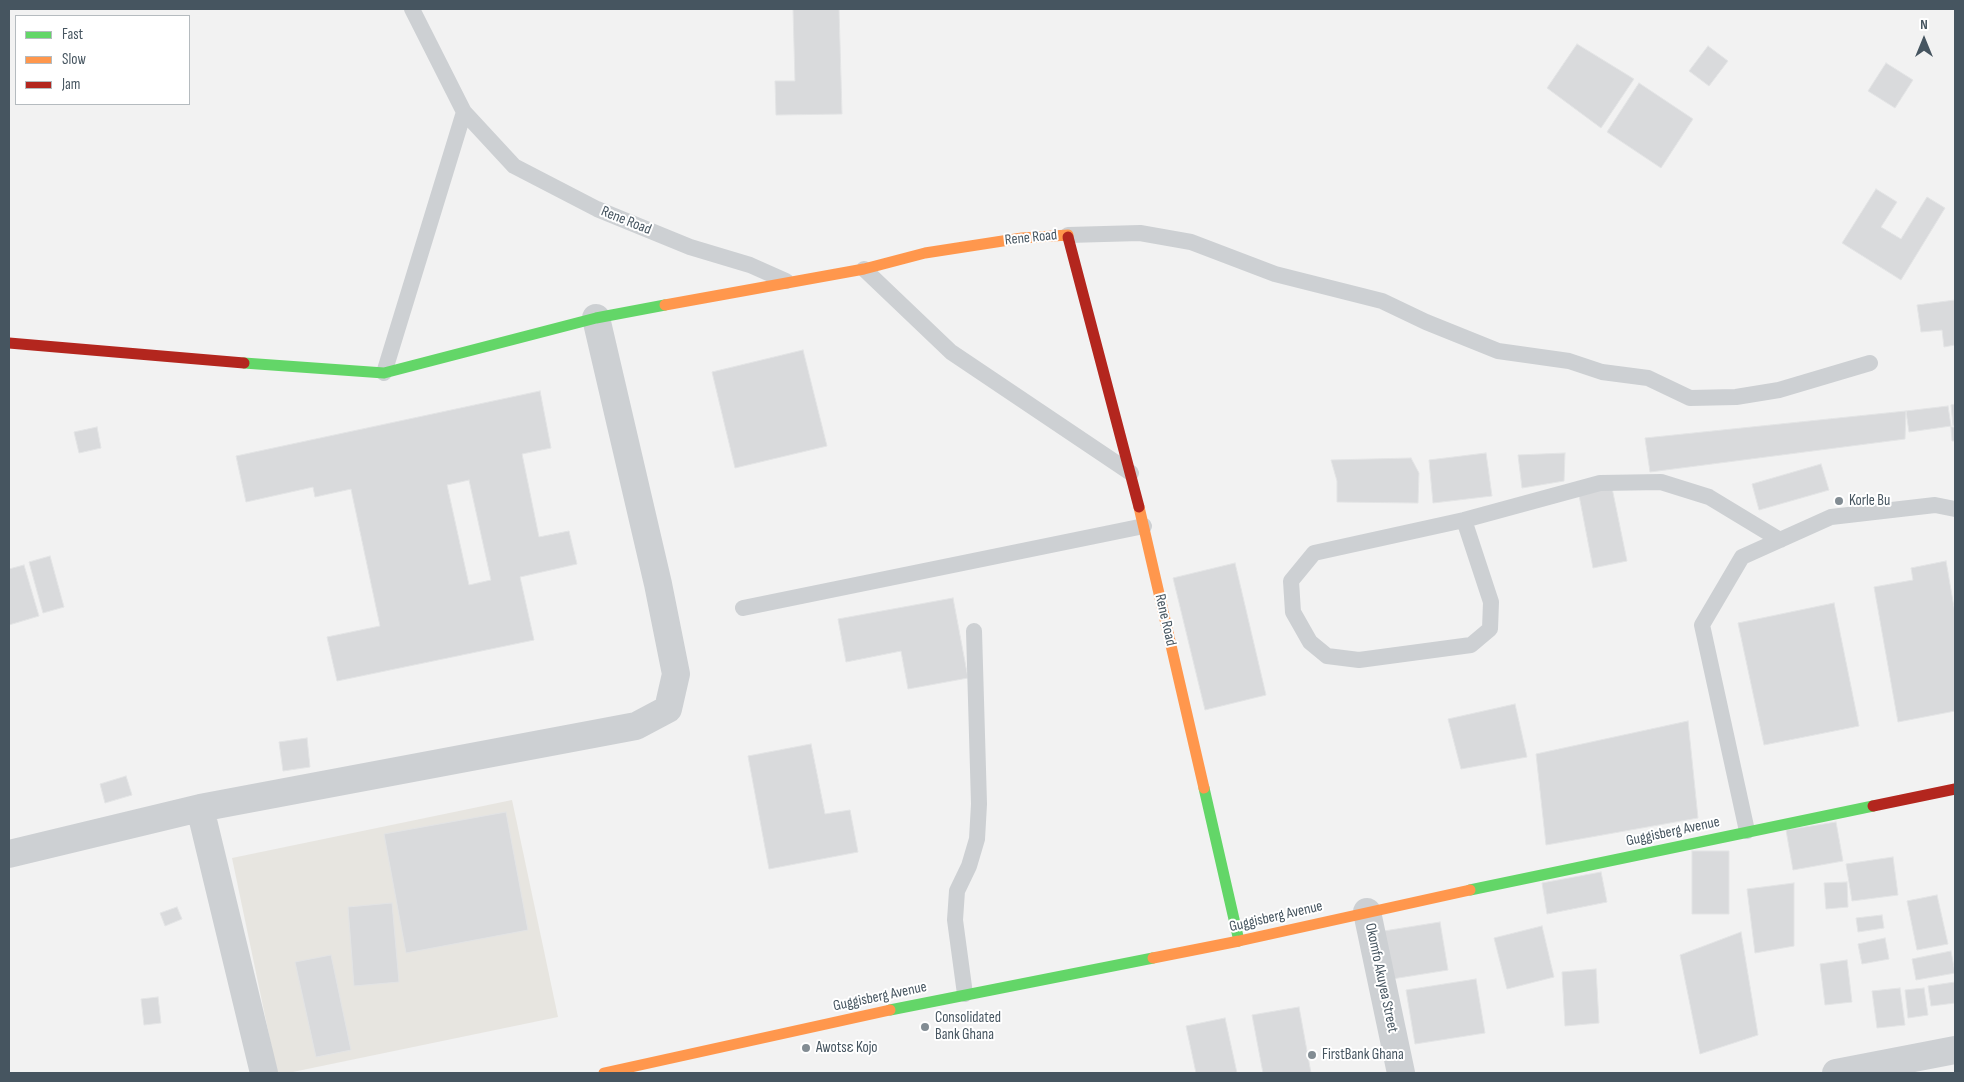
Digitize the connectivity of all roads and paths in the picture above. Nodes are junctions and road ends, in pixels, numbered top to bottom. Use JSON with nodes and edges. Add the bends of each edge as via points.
{"nodes":[{"id":1,"x":412,"y":9,"type":"edge"},
{"id":2,"x":464,"y":112,"type":"junction"},
{"id":3,"x":1068,"y":235,"type":"junction"},
{"id":4,"x":864,"y":268,"type":"junction"},
{"id":5,"x":790,"y":282,"type":"junction"},
{"id":6,"x":596,"y":318,"type":"junction"},
{"id":7,"x":9,"y":343,"type":"edge"},
{"id":8,"x":1870,"y":364,"type":"dead end"},
{"id":9,"x":384,"y":373,"type":"junction"},
{"id":10,"x":1131,"y":473,"type":"junction"},
{"id":11,"x":1955,"y":509,"type":"edge"},
{"id":12,"x":1464,"y":520,"type":"junction"},
{"id":13,"x":1144,"y":526,"type":"junction"},
{"id":14,"x":1780,"y":540,"type":"junction"},
{"id":15,"x":743,"y":608,"type":"dead end"},
{"id":16,"x":974,"y":631,"type":"dead end"},
{"id":17,"x":1955,"y":789,"type":"edge"},
{"id":18,"x":200,"y":808,"type":"junction"},
{"id":19,"x":1747,"y":831,"type":"junction"},
{"id":20,"x":9,"y":854,"type":"edge"},
{"id":21,"x":1367,"y":912,"type":"junction"},
{"id":22,"x":1240,"y":941,"type":"junction"},
{"id":23,"x":965,"y":994,"type":"junction"},
{"id":24,"x":1955,"y":1050,"type":"edge"},
{"id":25,"x":675,"y":1065,"type":"edge"},
{"id":26,"x":264,"y":1073,"type":"edge"},
{"id":27,"x":604,"y":1073,"type":"edge"},
{"id":28,"x":1401,"y":1073,"type":"edge"},
{"id":29,"x":1836,"y":1073,"type":"edge"}],
"edges":[{"from":1,"to":2,"type":"lane","name":"Rene Road"},
{"from":2,"to":5,"type":"lane","name":"Rene Road","via":[[522,171],[606,213],[690,248],[750,265]]},
{"from":2,"to":9,"type":"lane"},
{"from":3,"to":4,"type":"street","name":"Rene Road","via":[[1022,238],[925,253]]},
{"from":3,"to":8,"type":"lane","via":[[1140,233],[1191,242],[1275,274],[1382,301],[1498,351],[1569,361],[1602,372],[1648,378],[1690,398],[1736,397],[1780,390]]},
{"from":3,"to":10,"type":"street","name":"Rene Road"},
{"from":4,"to":5,"type":"street","name":"Rene Road"},
{"from":4,"to":10,"type":"lane","via":[[951,352]]},
{"from":5,"to":6,"type":"street"},
{"from":6,"to":9,"type":"street"},
{"from":6,"to":18,"type":"street","via":[[676,674],[668,709],[636,726]]},
{"from":7,"to":9,"type":"street"},
{"from":10,"to":13,"type":"street","name":"Rene Road"},
{"from":11,"to":14,"type":"lane","via":[[1935,505],[1831,518]]},
{"from":12,"to":12,"type":"lane","via":[[1491,602],[1490,629],[1471,644],[1359,660],[1327,656],[1310,642],[1293,612],[1291,581],[1314,553]]},
{"from":12,"to":14,"type":"lane","via":[[1600,483],[1661,482],[1709,497]]},
{"from":13,"to":15,"type":"lane"},
{"from":13,"to":22,"type":"street","name":"Rene Road"},
{"from":14,"to":19,"type":"lane","via":[[1742,557],[1702,624]]},
{"from":16,"to":23,"type":"lane","via":[[979,804],[977,839],[957,891],[955,920]]},
{"from":17,"to":19,"type":"street","name":"Guggisberg Avenue"},
{"from":18,"to":20,"type":"street"},
{"from":18,"to":26,"type":"street"},
{"from":19,"to":21,"type":"street","name":"Guggisberg Avenue"},
{"from":21,"to":22,"type":"street","name":"Guggisberg Avenue"},
{"from":21,"to":28,"type":"street","name":"Okomfo Akuyea Street"},
{"from":22,"to":23,"type":"street","name":"Guggisberg Avenue"},
{"from":23,"to":25,"type":"street","name":"Guggisberg Avenue"},
{"from":24,"to":29,"type":"street"},
{"from":25,"to":27,"type":"street","name":"Guggisberg Avenue"}]}
